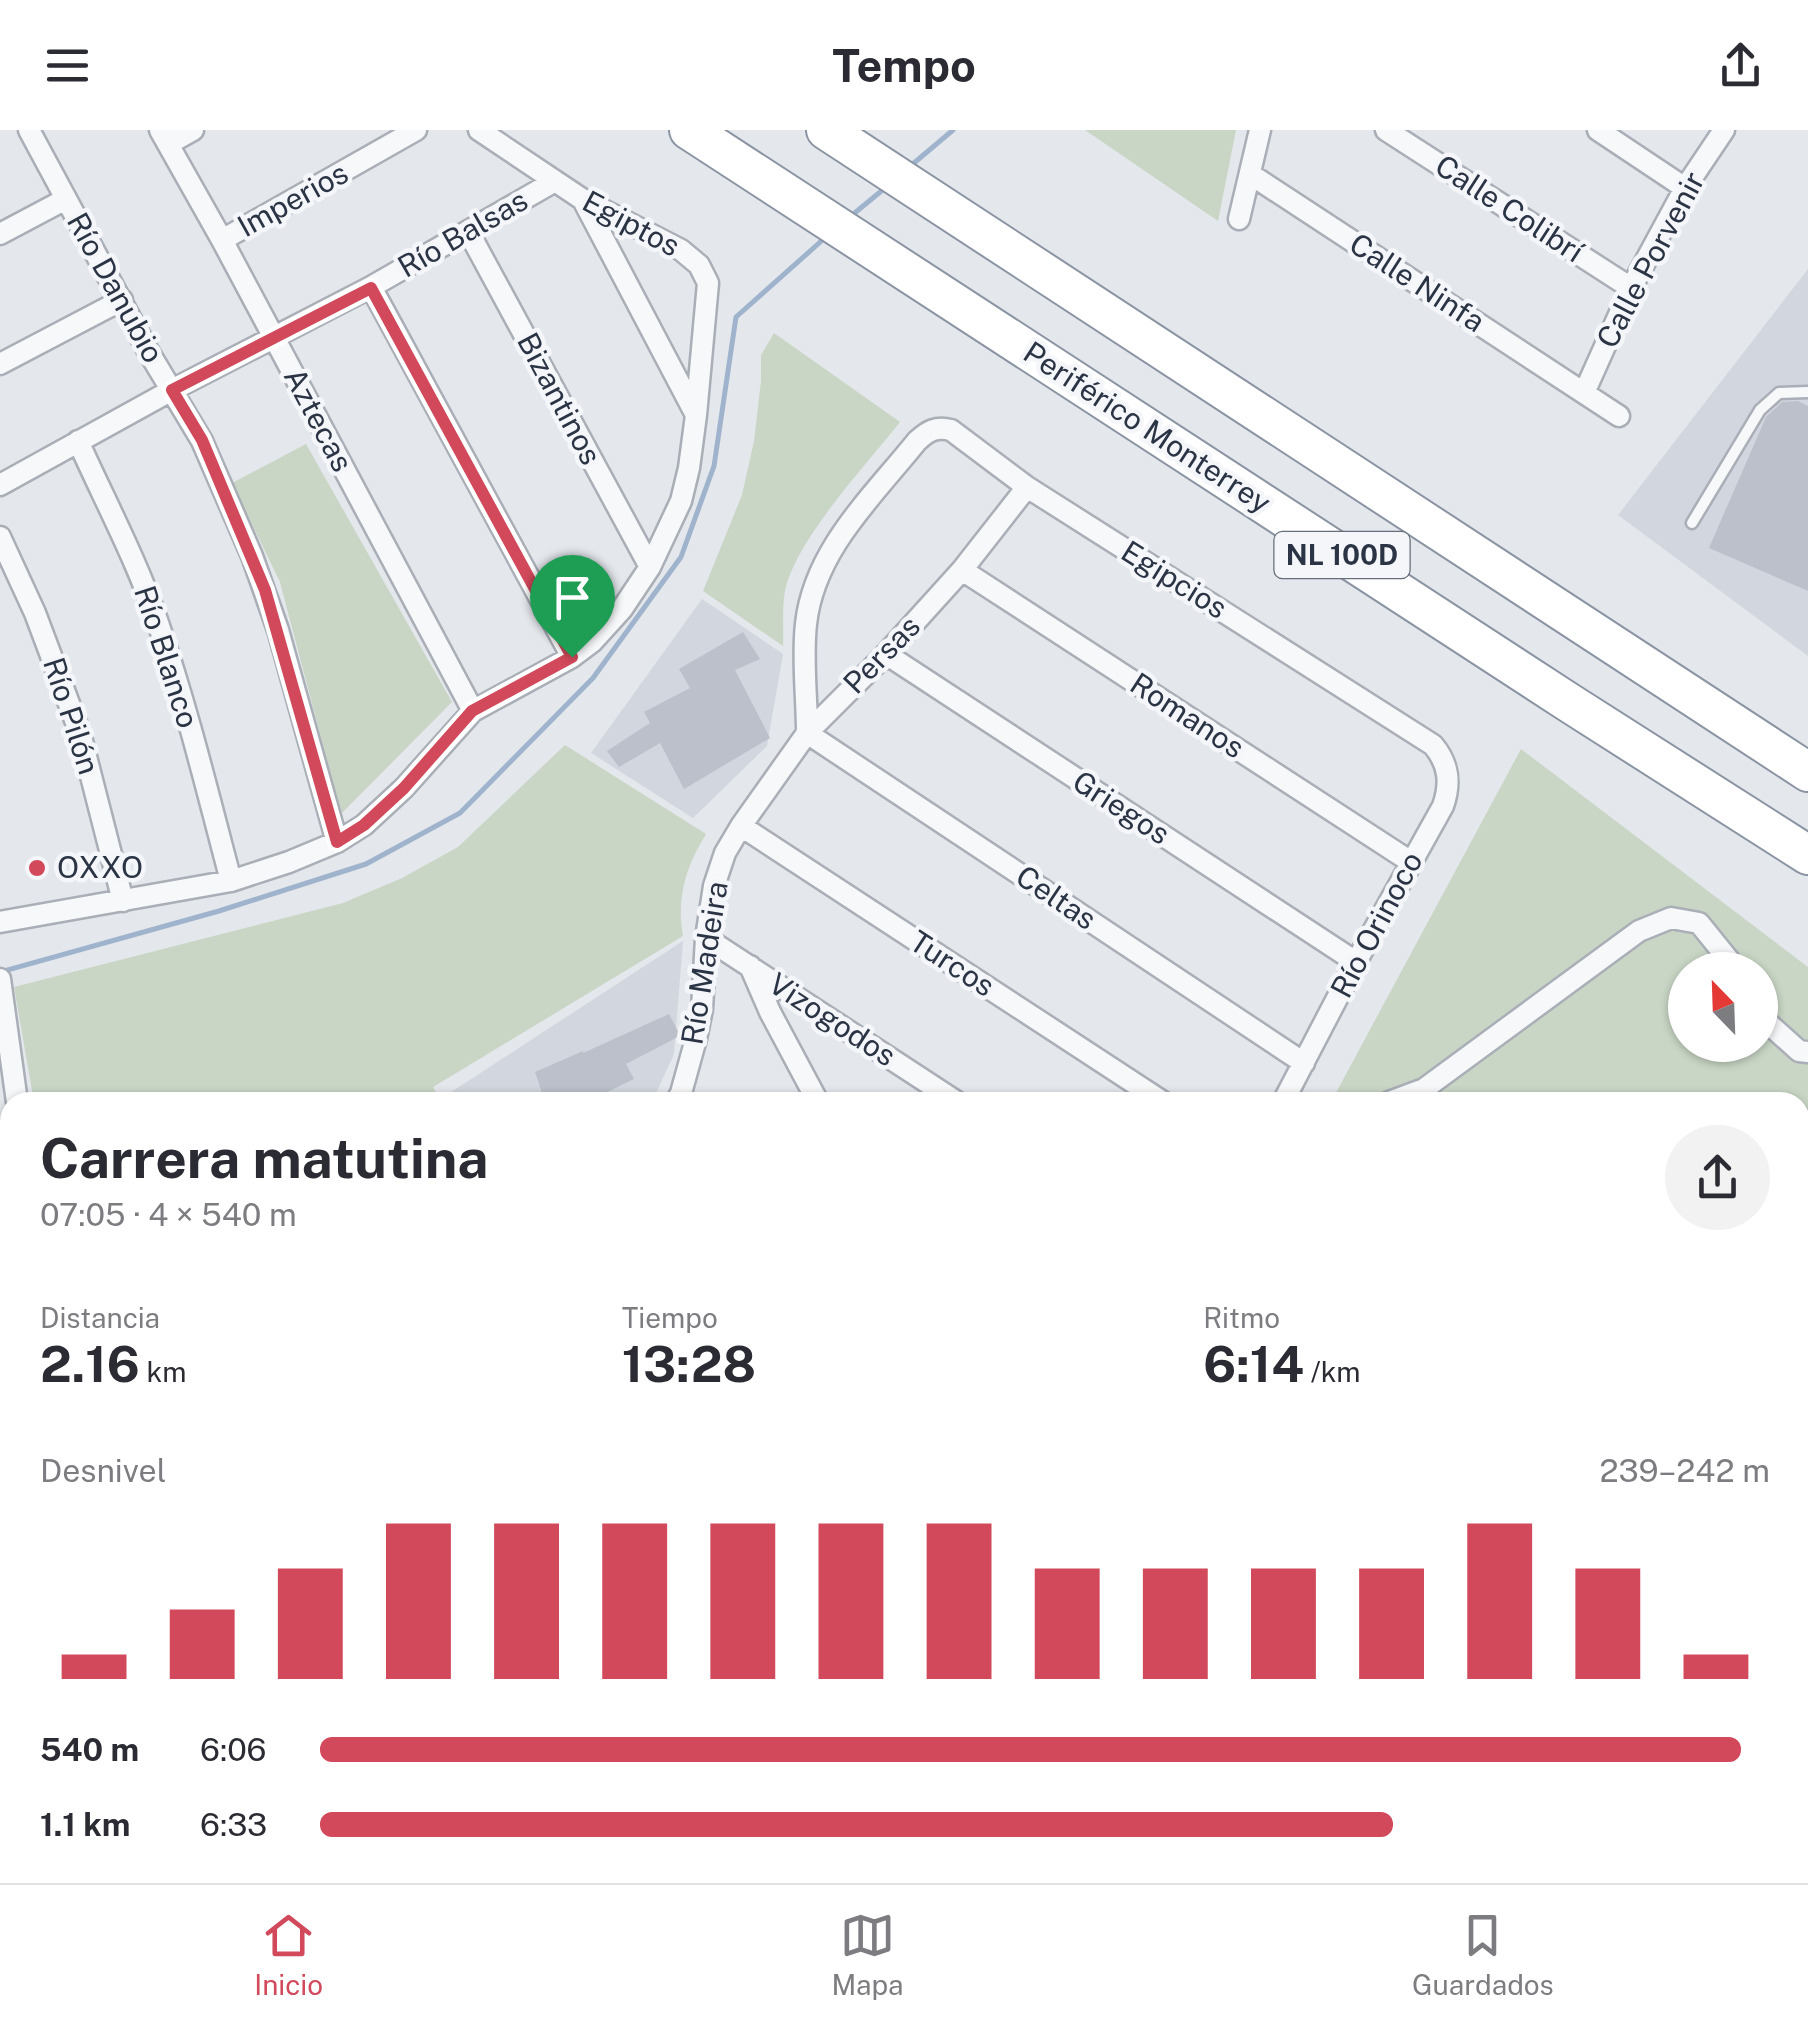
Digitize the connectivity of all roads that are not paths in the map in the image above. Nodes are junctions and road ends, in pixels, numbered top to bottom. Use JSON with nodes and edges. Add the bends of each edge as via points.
{"nodes":[{"id":1,"x":29,"y":130,"type":"edge"},
{"id":2,"x":193,"y":130,"type":"edge"},
{"id":3,"x":416,"y":130,"type":"edge"},
{"id":4,"x":478,"y":130,"type":"edge"},
{"id":5,"x":688,"y":130,"type":"edge"},
{"id":6,"x":826,"y":130,"type":"edge"},
{"id":7,"x":1260,"y":130,"type":"edge"},
{"id":8,"x":1386,"y":130,"type":"edge"},
{"id":9,"x":1598,"y":130,"type":"edge"},
{"id":10,"x":1724,"y":130,"type":"edge"},
{"id":11,"x":164,"y":137,"type":"edge"},
{"id":12,"x":1250,"y":174,"type":"junction"},
{"id":13,"x":555,"y":181,"type":"junction"},
{"id":14,"x":1685,"y":188,"type":"junction"},
{"id":15,"x":66,"y":199,"type":"junction"},
{"id":16,"x":582,"y":200,"type":"junction"},
{"id":17,"x":1238,"y":219,"type":"dead end"},
{"id":18,"x":468,"y":232,"type":"junction"},
{"id":19,"x":0,"y":234,"type":"edge"},
{"id":20,"x":222,"y":240,"type":"junction"},
{"id":21,"x":371,"y":288,"type":"junction"},
{"id":22,"x":1631,"y":288,"type":"junction"},
{"id":23,"x":122,"y":300,"type":"junction"},
{"id":24,"x":274,"y":338,"type":"junction"},
{"id":25,"x":0,"y":364,"type":"edge"},
{"id":26,"x":172,"y":390,"type":"junction"},
{"id":27,"x":1808,"y":392,"type":"edge"},
{"id":28,"x":1584,"y":393,"type":"junction"},
{"id":29,"x":696,"y":415,"type":"junction"},
{"id":30,"x":1619,"y":416,"type":"dead end"},
{"id":31,"x":78,"y":441,"type":"junction"},
{"id":32,"x":0,"y":485,"type":"edge"},
{"id":33,"x":1027,"y":487,"type":"junction"},
{"id":34,"x":1692,"y":523,"type":"dead end"},
{"id":35,"x":0,"y":537,"type":"edge"},
{"id":36,"x":650,"y":567,"type":"junction"},
{"id":37,"x":962,"y":570,"type":"junction"},
{"id":38,"x":886,"y":654,"type":"junction"},
{"id":39,"x":572,"y":657,"type":"junction"},
{"id":40,"x":472,"y":711,"type":"junction"},
{"id":41,"x":807,"y":733,"type":"junction"},
{"id":42,"x":1433,"y":746,"type":"joint"},
{"id":43,"x":1808,"y":772,"type":"edge"},
{"id":44,"x":741,"y":826,"type":"junction"},
{"id":45,"x":337,"y":842,"type":"junction"},
{"id":46,"x":1808,"y":854,"type":"edge"},
{"id":47,"x":1411,"y":862,"type":"junction"},
{"id":48,"x":231,"y":880,"type":"junction"},
{"id":49,"x":123,"y":902,"type":"junction"},
{"id":50,"x":1,"y":919,"type":"edge"},
{"id":51,"x":706,"y":938,"type":"junction"},
{"id":52,"x":1722,"y":952,"type":"edge"},
{"id":53,"x":1356,"y":962,"type":"junction"},
{"id":54,"x":750,"y":966,"type":"junction"},
{"id":55,"x":1,"y":988,"type":"edge"},
{"id":56,"x":1778,"y":1032,"type":"edge"},
{"id":57,"x":1808,"y":1052,"type":"edge"},
{"id":58,"x":1304,"y":1063,"type":"junction"},
{"id":59,"x":16,"y":1092,"type":"edge"},
{"id":60,"x":683,"y":1092,"type":"edge"},
{"id":61,"x":813,"y":1092,"type":"edge"},
{"id":62,"x":934,"y":1092,"type":"edge"},
{"id":63,"x":1148,"y":1092,"type":"edge"},
{"id":64,"x":1288,"y":1092,"type":"edge"},
{"id":65,"x":1416,"y":1092,"type":"edge"}],
"edges":[{"from":1,"to":15,"type":"street","name":"Río Danubio"},
{"from":2,"to":11,"type":"street"},
{"from":3,"to":20,"type":"street","name":"Imperios"},
{"from":4,"to":13,"type":"street","name":"Egiptos"},
{"from":5,"to":46,"type":"highway","name":"Periférico Monterrey","number":"NL 100D"},
{"from":6,"to":43,"type":"highway","number":"NL 100D"},
{"from":7,"to":12,"type":"street"},
{"from":8,"to":22,"type":"street","name":"Calle Colibrí"},
{"from":9,"to":14,"type":"street"},
{"from":10,"to":14,"type":"street","name":"Calle Porvenir"},
{"from":11,"to":20,"type":"street","name":"Aztecas"},
{"from":12,"to":17,"type":"street"},
{"from":12,"to":28,"type":"street","name":"Calle Ninfa"},
{"from":13,"to":16,"type":"street","name":"Egiptos"},
{"from":13,"to":18,"type":"street","name":"Río Balsas"},
{"from":14,"to":22,"type":"street","name":"Calle Porvenir"},
{"from":15,"to":19,"type":"street"},
{"from":15,"to":23,"type":"street","name":"Río Danubio"},
{"from":16,"to":29,"type":"street"},
{"from":16,"to":29,"type":"street","name":"Egiptos","via":[[698,265],[708,284]]},
{"from":18,"to":21,"type":"street","name":"Río Balsas"},
{"from":18,"to":36,"type":"street","name":"Bizantinos"},
{"from":20,"to":24,"type":"street","name":"Aztecas"},
{"from":21,"to":24,"type":"street","name":"Río Balsas"},
{"from":21,"to":39,"type":"street"},
{"from":22,"to":28,"type":"street","name":"Calle Porvenir"},
{"from":23,"to":25,"type":"street"},
{"from":23,"to":26,"type":"street","name":"Río Danubio"},
{"from":24,"to":26,"type":"street","name":"Río Balsas"},
{"from":24,"to":40,"type":"street","name":"Aztecas"},
{"from":26,"to":31,"type":"street","name":"Río Balsas"},
{"from":26,"to":45,"type":"street","name":"Río Danubio","via":[[202,440],[265,590]]},
{"from":27,"to":34,"type":"lane","via":[[1779,393],[1760,410]]},
{"from":28,"to":30,"type":"street","name":"Calle Ninfa"},
{"from":29,"to":36,"type":"street","via":[[681,501]]},
{"from":31,"to":32,"type":"street","name":"Río Balsas"},
{"from":31,"to":48,"type":"street","name":"Río Blanco","via":[[158,622]]},
{"from":33,"to":37,"type":"street","name":"Persas"},
{"from":33,"to":41,"type":"street","name":"Egipcios","via":[[951,430],[934,429],[917,441],[836,542],[812,590]]},
{"from":33,"to":42,"type":"street","name":"Egipcios"},
{"from":35,"to":49,"type":"street","name":"Río Pilón","via":[[69,700]]},
{"from":36,"to":39,"type":"street","via":[[616,617]]},
{"from":37,"to":38,"type":"street","name":"Persas"},
{"from":37,"to":47,"type":"street","name":"Romanos"},
{"from":38,"to":41,"type":"street","name":"Persas"},
{"from":38,"to":53,"type":"street","name":"Griegos"},
{"from":39,"to":40,"type":"street"},
{"from":40,"to":45,"type":"street","via":[[404,788]]},
{"from":41,"to":44,"type":"street","name":"Persas"},
{"from":41,"to":58,"type":"street","name":"Celtas"},
{"from":42,"to":47,"type":"street","name":"Río Orinoco","via":[[1445,764],[1448,790]]},
{"from":44,"to":51,"type":"street","name":"Río Madeira","via":[[714,886]]},
{"from":44,"to":63,"type":"street","name":"Turcos"},
{"from":45,"to":48,"type":"street"},
{"from":47,"to":53,"type":"street","name":"Río Orinoco"},
{"from":48,"to":49,"type":"street"},
{"from":49,"to":50,"type":"street"},
{"from":51,"to":54,"type":"street","name":"Vizogodos"},
{"from":51,"to":60,"type":"street","name":"Río Madeira","via":[[702,1009]]},
{"from":52,"to":65,"type":"street","via":[[1699,923],[1671,918],[1639,931]]},
{"from":53,"to":58,"type":"street","name":"Río Orinoco"},
{"from":54,"to":61,"type":"street"},
{"from":54,"to":62,"type":"street","name":"Vizogodos"},
{"from":55,"to":59,"type":"street"},
{"from":56,"to":57,"type":"street"},
{"from":58,"to":64,"type":"street","name":"Río Orinoco"}]}
